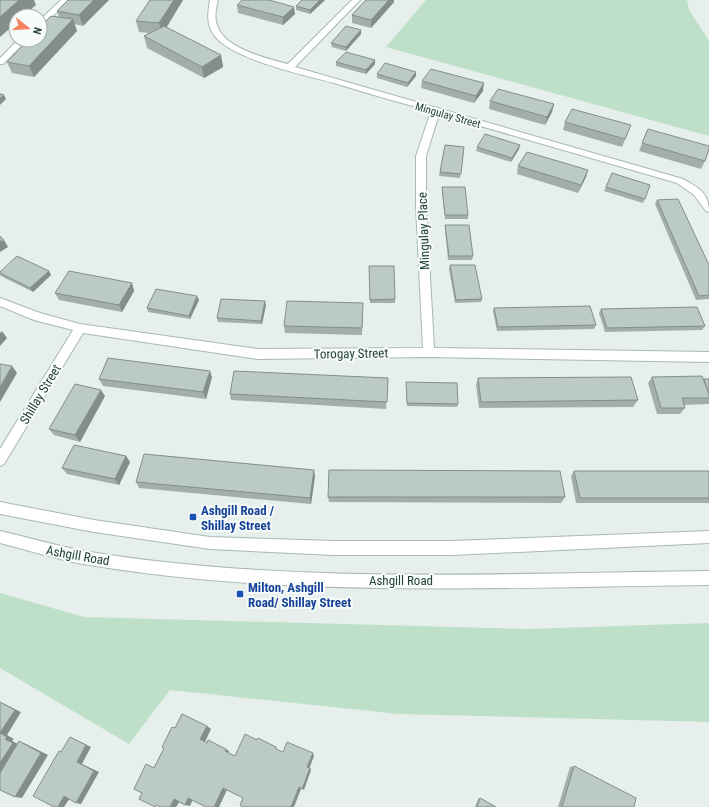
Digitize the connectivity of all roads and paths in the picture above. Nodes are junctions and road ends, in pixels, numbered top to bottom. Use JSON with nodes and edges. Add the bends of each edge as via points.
{"nodes":[{"id":1,"x":65,"y":0,"type":"edge"},
{"id":2,"x":214,"y":0,"type":"edge"},
{"id":3,"x":356,"y":0,"type":"edge"},
{"id":4,"x":48,"y":16,"type":"edge"},
{"id":5,"x":15,"y":48,"type":"edge"},
{"id":6,"x":0,"y":62,"type":"edge"},
{"id":7,"x":290,"y":67,"type":"junction"},
{"id":8,"x":435,"y":111,"type":"junction"},
{"id":9,"x":709,"y":210,"type":"edge"},
{"id":10,"x":0,"y":302,"type":"edge"},
{"id":11,"x":80,"y":328,"type":"junction"},
{"id":12,"x":429,"y":352,"type":"junction"},
{"id":13,"x":709,"y":357,"type":"edge"},
{"id":14,"x":0,"y":460,"type":"edge"},
{"id":15,"x":0,"y":508,"type":"edge"},
{"id":16,"x":709,"y":537,"type":"edge"},
{"id":17,"x":0,"y":538,"type":"edge"},
{"id":18,"x":709,"y":578,"type":"edge"}],
"edges":[{"from":1,"to":4,"type":"street"},
{"from":2,"to":7,"type":"street","name":"Mingulay Street","via":[[211,12],[215,32],[231,47]]},
{"from":3,"to":7,"type":"street"},
{"from":5,"to":6,"type":"street"},
{"from":7,"to":8,"type":"street","name":"Mingulay Street"},
{"from":8,"to":9,"type":"street","name":"Mingulay Street","via":[[680,181],[695,189]]},
{"from":8,"to":12,"type":"street","name":"Mingulay Place","via":[[421,156],[421,206]]},
{"from":10,"to":11,"type":"street","name":"Torogay Street","via":[[38,317]]},
{"from":11,"to":12,"type":"street","name":"Torogay Street","via":[[257,354]]},
{"from":11,"to":14,"type":"street","name":"Shillay Street"},
{"from":12,"to":13,"type":"street","name":"Torogay Street"},
{"from":15,"to":16,"type":"street","via":[[94,526],[210,543],[334,548],[445,548]]},
{"from":17,"to":18,"type":"street","name":"Ashgill Road","via":[[82,557],[248,577],[402,581]]}]}
